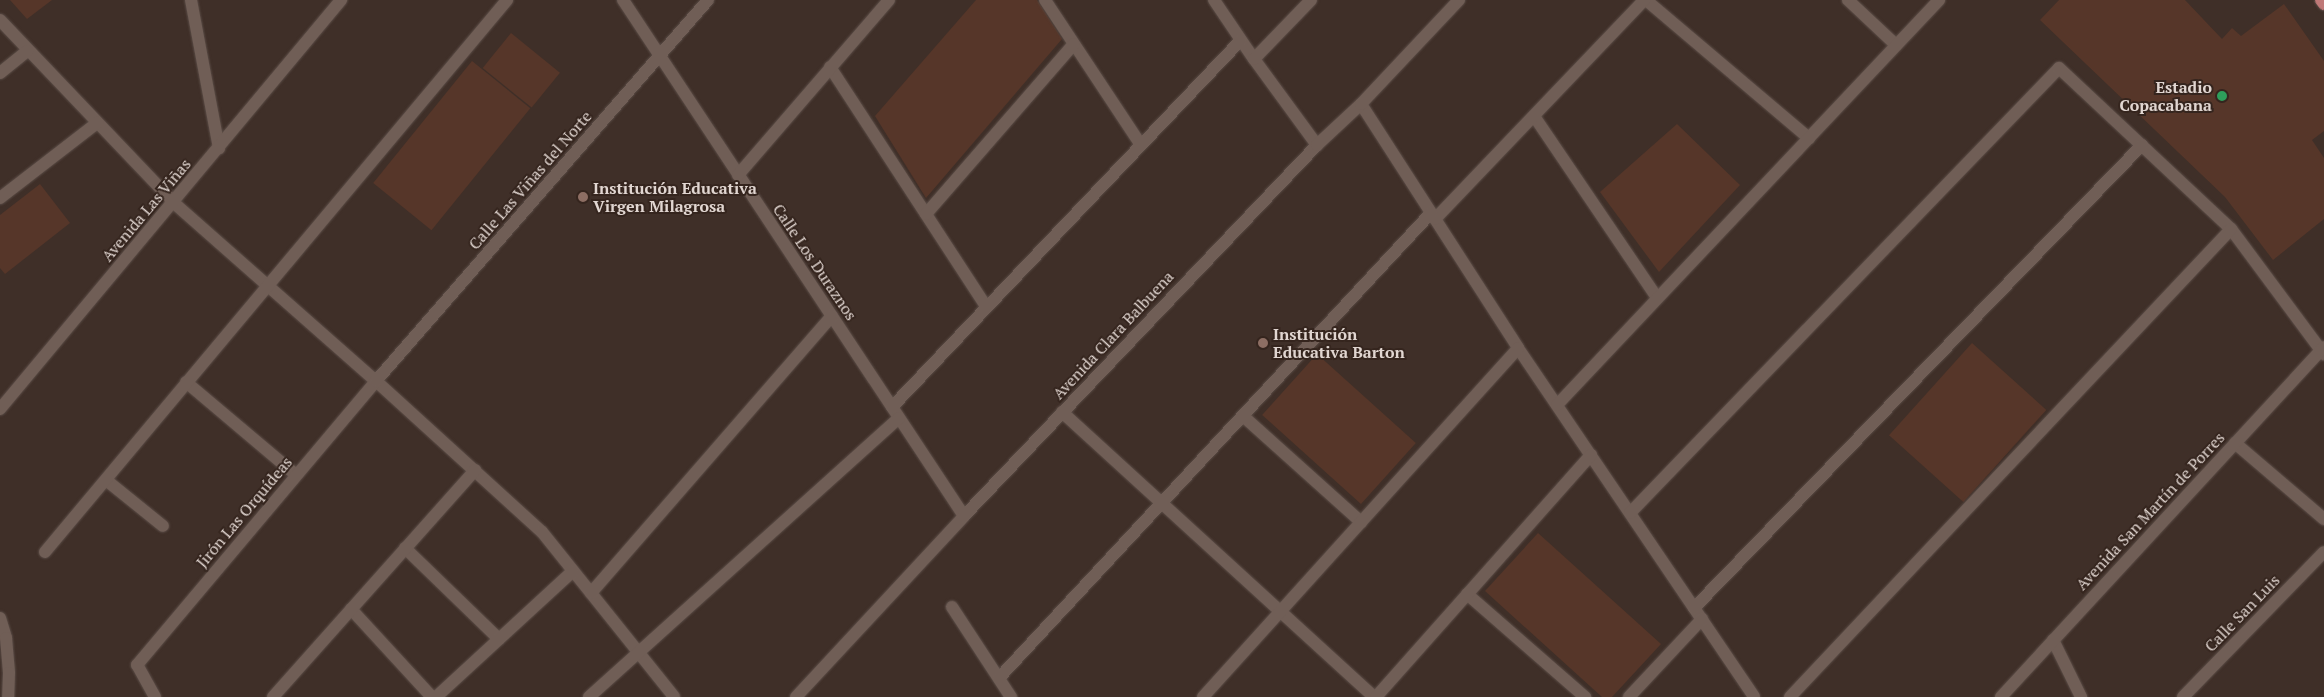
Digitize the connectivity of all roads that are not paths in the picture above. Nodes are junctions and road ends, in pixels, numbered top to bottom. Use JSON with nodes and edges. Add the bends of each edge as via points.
{"nodes":[{"id":1,"x":191,"y":0,"type":"edge"},
{"id":2,"x":341,"y":0,"type":"edge"},
{"id":3,"x":507,"y":0,"type":"edge"},
{"id":4,"x":623,"y":0,"type":"edge"},
{"id":5,"x":708,"y":0,"type":"edge"},
{"id":6,"x":889,"y":0,"type":"edge"},
{"id":7,"x":1045,"y":0,"type":"edge"},
{"id":8,"x":1214,"y":0,"type":"edge"},
{"id":9,"x":1311,"y":0,"type":"edge"},
{"id":10,"x":1459,"y":0,"type":"edge"},
{"id":11,"x":1645,"y":0,"type":"edge"},
{"id":12,"x":1848,"y":0,"type":"edge"},
{"id":13,"x":1939,"y":0,"type":"edge"},
{"id":14,"x":2321,"y":0,"type":"edge"},
{"id":15,"x":2324,"y":4,"type":"edge"},
{"id":16,"x":0,"y":20,"type":"edge"},
{"id":17,"x":1241,"y":40,"type":"junction"},
{"id":18,"x":1074,"y":44,"type":"junction"},
{"id":19,"x":1896,"y":45,"type":"junction"},
{"id":20,"x":27,"y":51,"type":"junction"},
{"id":21,"x":660,"y":57,"type":"junction"},
{"id":22,"x":1254,"y":59,"type":"junction"},
{"id":23,"x":830,"y":67,"type":"junction"},
{"id":24,"x":0,"y":73,"type":"edge"},
{"id":25,"x":1361,"y":104,"type":"junction"},
{"id":26,"x":1534,"y":116,"type":"junction"},
{"id":27,"x":97,"y":123,"type":"junction"},
{"id":28,"x":1809,"y":138,"type":"junction"},
{"id":29,"x":1317,"y":144,"type":"junction"},
{"id":30,"x":2142,"y":144,"type":"junction"},
{"id":31,"x":1141,"y":145,"type":"junction"},
{"id":32,"x":219,"y":148,"type":"junction"},
{"id":33,"x":738,"y":175,"type":"junction"},
{"id":34,"x":0,"y":198,"type":"edge"},
{"id":35,"x":174,"y":203,"type":"junction"},
{"id":36,"x":926,"y":214,"type":"junction"},
{"id":37,"x":1433,"y":216,"type":"junction"},
{"id":38,"x":2231,"y":228,"type":"junction"},
{"id":39,"x":268,"y":285,"type":"junction"},
{"id":40,"x":1657,"y":298,"type":"junction"},
{"id":41,"x":986,"y":306,"type":"junction"},
{"id":42,"x":832,"y":316,"type":"junction"},
{"id":43,"x":1518,"y":348,"type":"junction"},
{"id":44,"x":2323,"y":351,"type":"edge"},
{"id":45,"x":376,"y":381,"type":"junction"},
{"id":46,"x":186,"y":382,"type":"junction"},
{"id":47,"x":1557,"y":405,"type":"junction"},
{"id":48,"x":892,"y":407,"type":"junction"},
{"id":49,"x":0,"y":409,"type":"edge"},
{"id":50,"x":1062,"y":412,"type":"junction"},
{"id":51,"x":1243,"y":416,"type":"junction"},
{"id":52,"x":899,"y":418,"type":"junction"},
{"id":53,"x":2234,"y":443,"type":"junction"},
{"id":54,"x":1591,"y":455,"type":"junction"},
{"id":55,"x":475,"y":470,"type":"junction"},
{"id":56,"x":296,"y":475,"type":"junction"},
{"id":57,"x":106,"y":480,"type":"junction"},
{"id":58,"x":1162,"y":504,"type":"junction"},
{"id":59,"x":1630,"y":513,"type":"junction"},
{"id":60,"x":964,"y":516,"type":"junction"},
{"id":61,"x":2324,"y":519,"type":"edge"},
{"id":62,"x":1361,"y":522,"type":"junction"},
{"id":63,"x":163,"y":526,"type":"dead end"},
{"id":64,"x":405,"y":548,"type":"junction"},
{"id":65,"x":45,"y":552,"type":"dead end"},
{"id":66,"x":2324,"y":552,"type":"edge"},
{"id":67,"x":573,"y":571,"type":"junction"},
{"id":68,"x":591,"y":593,"type":"junction"},
{"id":69,"x":1467,"y":594,"type":"junction"},
{"id":70,"x":952,"y":607,"type":"dead end"},
{"id":71,"x":351,"y":609,"type":"junction"},
{"id":72,"x":1280,"y":612,"type":"junction"},
{"id":73,"x":1698,"y":614,"type":"junction"},
{"id":74,"x":0,"y":618,"type":"edge"},
{"id":75,"x":499,"y":639,"type":"junction"},
{"id":76,"x":2053,"y":640,"type":"junction"},
{"id":77,"x":638,"y":652,"type":"junction"},
{"id":78,"x":9,"y":673,"type":"junction"},
{"id":79,"x":999,"y":678,"type":"junction"},
{"id":80,"x":0,"y":684,"type":"edge"},
{"id":81,"x":277,"y":696,"type":"edge"},
{"id":82,"x":8,"y":697,"type":"edge"},
{"id":83,"x":155,"y":697,"type":"edge"},
{"id":84,"x":432,"y":697,"type":"edge"},
{"id":85,"x":436,"y":697,"type":"edge"},
{"id":86,"x":589,"y":697,"type":"edge"},
{"id":87,"x":674,"y":697,"type":"edge"},
{"id":88,"x":796,"y":697,"type":"edge"},
{"id":89,"x":1012,"y":697,"type":"edge"},
{"id":90,"x":1203,"y":697,"type":"edge"},
{"id":91,"x":1375,"y":697,"type":"edge"},
{"id":92,"x":1585,"y":697,"type":"edge"},
{"id":93,"x":1629,"y":697,"type":"edge"},
{"id":94,"x":1754,"y":697,"type":"edge"},
{"id":95,"x":1790,"y":697,"type":"edge"},
{"id":96,"x":2001,"y":697,"type":"edge"},
{"id":97,"x":2081,"y":697,"type":"edge"},
{"id":98,"x":2183,"y":697,"type":"edge"}],
"edges":[{"from":1,"to":32,"type":"street"},
{"from":2,"to":32,"type":"street","name":"Avenida Las Viñas"},
{"from":3,"to":39,"type":"street"},
{"from":4,"to":21,"type":"street","name":"Calle Los Duraznos"},
{"from":5,"to":21,"type":"street","name":"Calle Las Viñas del Norte"},
{"from":6,"to":23,"type":"street"},
{"from":7,"to":18,"type":"street"},
{"from":8,"to":17,"type":"street"},
{"from":9,"to":22,"type":"street"},
{"from":10,"to":25,"type":"street","name":"Avenida Clara Balbuena"},
{"from":11,"to":26,"type":"street"},
{"from":11,"to":28,"type":"street"},
{"from":12,"to":19,"type":"street"},
{"from":13,"to":19,"type":"street"},
{"from":14,"to":15,"type":"main road"},
{"from":16,"to":20,"type":"street"},
{"from":17,"to":22,"type":"street"},
{"from":17,"to":31,"type":"street"},
{"from":18,"to":31,"type":"street"},
{"from":18,"to":36,"type":"street"},
{"from":19,"to":28,"type":"street"},
{"from":20,"to":24,"type":"street"},
{"from":20,"to":27,"type":"street"},
{"from":21,"to":33,"type":"street","name":"Calle Los Duraznos"},
{"from":21,"to":45,"type":"street","name":"Calle Las Viñas del Norte"},
{"from":22,"to":29,"type":"street"},
{"from":23,"to":33,"type":"street"},
{"from":23,"to":36,"type":"street"},
{"from":25,"to":29,"type":"street","name":"Avenida Clara Balbuena"},
{"from":25,"to":37,"type":"street"},
{"from":26,"to":37,"type":"street"},
{"from":26,"to":40,"type":"street"},
{"from":27,"to":34,"type":"street"},
{"from":27,"to":35,"type":"street"},
{"from":28,"to":40,"type":"street"},
{"from":29,"to":50,"type":"street","name":"Avenida Clara Balbuena"},
{"from":30,"to":38,"type":"street"},
{"from":30,"to":59,"type":"street","via":[[2059,68]]},
{"from":30,"to":73,"type":"street"},
{"from":31,"to":41,"type":"street"},
{"from":32,"to":35,"type":"street","name":"Avenida Las Viñas"},
{"from":33,"to":42,"type":"street","name":"Calle Los Duraznos"},
{"from":35,"to":39,"type":"street"},
{"from":35,"to":49,"type":"street","name":"Avenida Las Viñas"},
{"from":36,"to":41,"type":"street"},
{"from":37,"to":43,"type":"street"},
{"from":37,"to":51,"type":"street"},
{"from":38,"to":44,"type":"street"},
{"from":38,"to":95,"type":"street"},
{"from":39,"to":45,"type":"street"},
{"from":39,"to":46,"type":"street"},
{"from":40,"to":47,"type":"street"},
{"from":41,"to":48,"type":"street"},
{"from":42,"to":48,"type":"street","name":"Calle Los Duraznos"},
{"from":42,"to":68,"type":"street"},
{"from":43,"to":47,"type":"street"},
{"from":43,"to":62,"type":"street"},
{"from":44,"to":53,"type":"street","name":"Avenida San Martín de Porres"},
{"from":45,"to":55,"type":"street"},
{"from":45,"to":56,"type":"street","name":"Jirón Las Orquídeas"},
{"from":46,"to":56,"type":"street"},
{"from":46,"to":57,"type":"street"},
{"from":47,"to":54,"type":"street"},
{"from":48,"to":52,"type":"street","name":"Calle Los Duraznos"},
{"from":50,"to":58,"type":"street"},
{"from":50,"to":60,"type":"street","name":"Avenida Clara Balbuena"},
{"from":51,"to":58,"type":"street"},
{"from":51,"to":62,"type":"street"},
{"from":52,"to":60,"type":"street","name":"Calle Los Duraznos"},
{"from":52,"to":77,"type":"street"},
{"from":53,"to":61,"type":"street"},
{"from":53,"to":76,"type":"street","name":"Avenida San Martín de Porres"},
{"from":54,"to":59,"type":"street"},
{"from":54,"to":69,"type":"street"},
{"from":55,"to":64,"type":"street"},
{"from":55,"to":67,"type":"street","via":[[542,532]]},
{"from":56,"to":83,"type":"street","name":"Jirón Las Orquídeas","via":[[137,665]]},
{"from":57,"to":63,"type":"street"},
{"from":57,"to":65,"type":"street"},
{"from":58,"to":72,"type":"street"},
{"from":58,"to":79,"type":"street"},
{"from":59,"to":73,"type":"street"},
{"from":60,"to":88,"type":"street","name":"Avenida Clara Balbuena"},
{"from":62,"to":72,"type":"street"},
{"from":64,"to":71,"type":"street"},
{"from":64,"to":75,"type":"street"},
{"from":66,"to":98,"type":"street","name":"Calle San Luis"},
{"from":67,"to":68,"type":"street"},
{"from":67,"to":75,"type":"street"},
{"from":68,"to":77,"type":"street"},
{"from":69,"to":91,"type":"street"},
{"from":69,"to":92,"type":"street"},
{"from":70,"to":79,"type":"street"},
{"from":71,"to":81,"type":"street"},
{"from":71,"to":84,"type":"street"},
{"from":72,"to":90,"type":"street"},
{"from":72,"to":91,"type":"street"},
{"from":73,"to":93,"type":"street"},
{"from":73,"to":94,"type":"street"},
{"from":74,"to":78,"type":"street","via":[[6,638]]},
{"from":75,"to":85,"type":"street"},
{"from":76,"to":96,"type":"street","name":"Avenida San Martín de Porres"},
{"from":76,"to":97,"type":"street"},
{"from":77,"to":86,"type":"street"},
{"from":77,"to":87,"type":"street"},
{"from":78,"to":80,"type":"street"},
{"from":78,"to":82,"type":"street"},
{"from":79,"to":89,"type":"street"}]}
